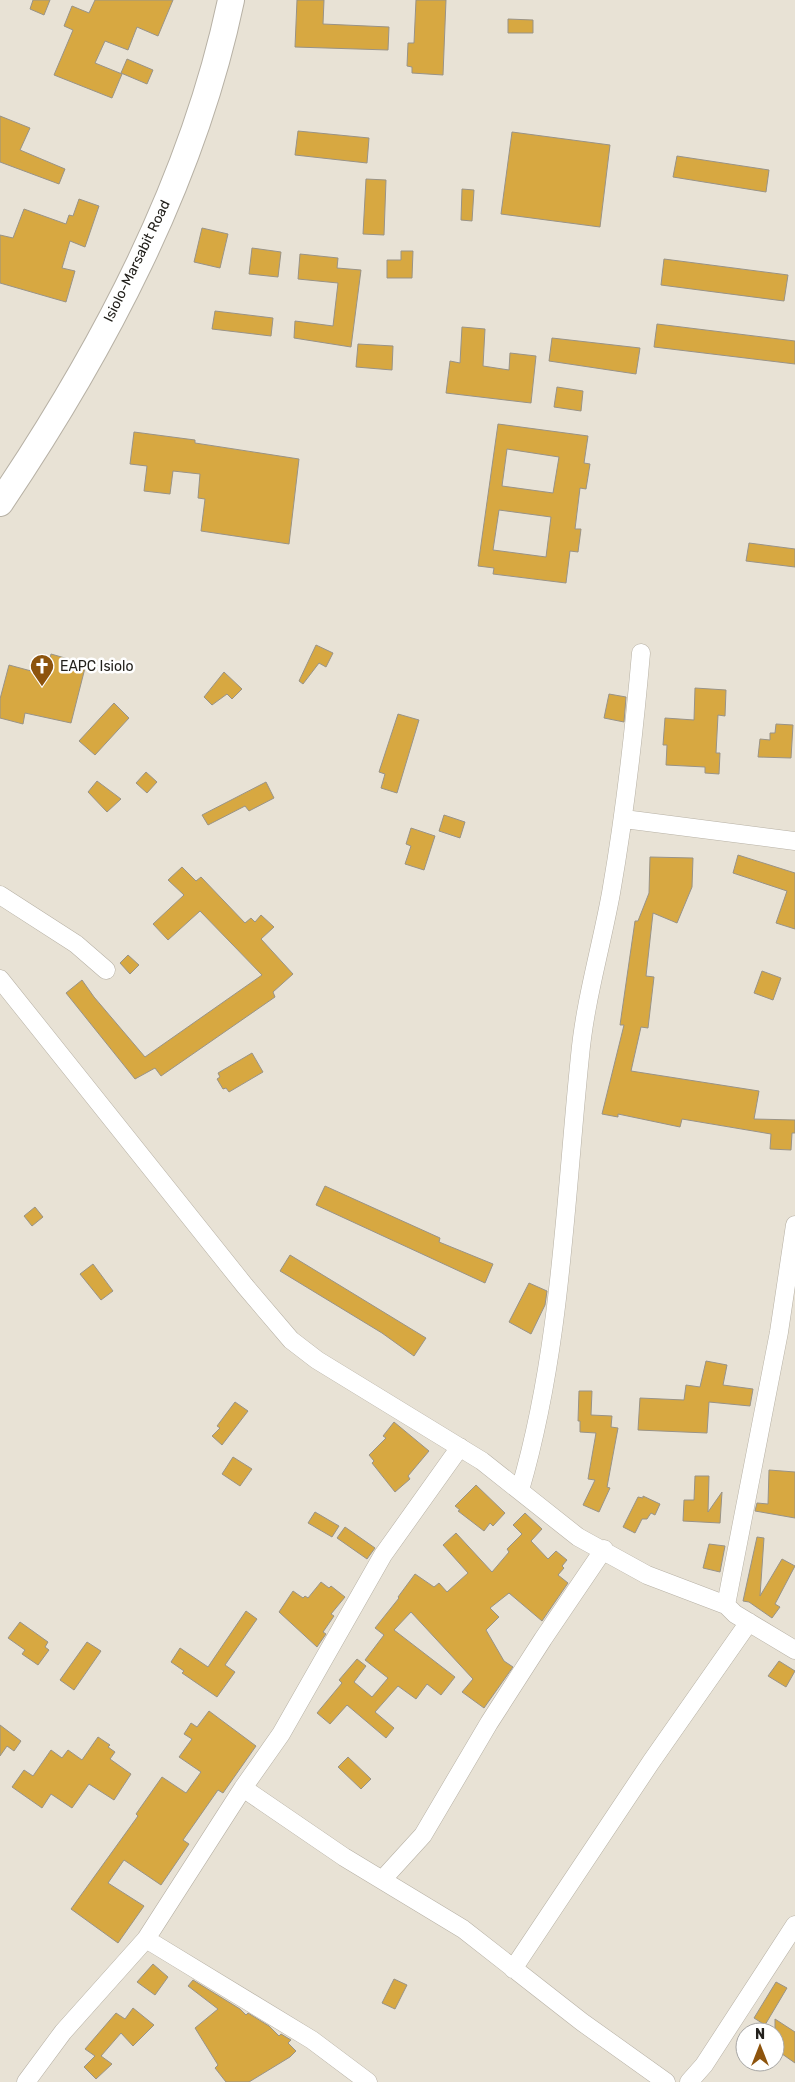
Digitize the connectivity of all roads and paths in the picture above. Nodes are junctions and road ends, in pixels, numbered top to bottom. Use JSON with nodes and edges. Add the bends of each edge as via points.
{"nodes":[{"id":1,"x":231,"y":0,"type":"edge"},
{"id":2,"x":0,"y":502,"type":"edge"},
{"id":3,"x":641,"y":653,"type":"dead end"},
{"id":4,"x":624,"y":819,"type":"junction"},
{"id":5,"x":795,"y":841,"type":"edge"},
{"id":6,"x":0,"y":895,"type":"edge"},
{"id":7,"x":106,"y":970,"type":"dead end"},
{"id":8,"x":0,"y":979,"type":"edge"},
{"id":9,"x":795,"y":1225,"type":"edge"},
{"id":10,"x":460,"y":1447,"type":"junction"},
{"id":11,"x":520,"y":1490,"type":"junction"},
{"id":12,"x":604,"y":1549,"type":"junction"},
{"id":13,"x":726,"y":1605,"type":"junction"},
{"id":14,"x":749,"y":1622,"type":"junction"},
{"id":15,"x":795,"y":1650,"type":"edge"},
{"id":16,"x":243,"y":1788,"type":"junction"},
{"id":17,"x":382,"y":1880,"type":"junction"},
{"id":18,"x":795,"y":1925,"type":"edge"},
{"id":19,"x":146,"y":1939,"type":"junction"},
{"id":20,"x":512,"y":1969,"type":"junction"},
{"id":21,"x":26,"y":2082,"type":"edge"},
{"id":22,"x":368,"y":2082,"type":"edge"},
{"id":23,"x":666,"y":2082,"type":"edge"},
{"id":24,"x":689,"y":2082,"type":"edge"}],
"edges":[{"from":1,"to":2,"type":"highway","name":"Isiolo-Marsabit Road","via":[[201,112],[146,248],[92,354]]},
{"from":3,"to":4,"type":"street"},
{"from":4,"to":5,"type":"street"},
{"from":4,"to":11,"type":"street","via":[[586,1014],[555,1310],[536,1428]]},
{"from":6,"to":7,"type":"street","via":[[76,944]]},
{"from":8,"to":10,"type":"street","via":[[291,1340],[317,1360]]},
{"from":9,"to":13,"type":"street","via":[[779,1332]]},
{"from":10,"to":11,"type":"street"},
{"from":10,"to":16,"type":"street","via":[[383,1555],[281,1734]]},
{"from":11,"to":12,"type":"street","via":[[578,1536]]},
{"from":12,"to":13,"type":"street","via":[[647,1575]]},
{"from":12,"to":17,"type":"street","via":[[537,1648],[423,1835]]},
{"from":13,"to":14,"type":"street"},
{"from":14,"to":15,"type":"street"},
{"from":14,"to":20,"type":"street"},
{"from":16,"to":17,"type":"street"},
{"from":16,"to":19,"type":"street"},
{"from":17,"to":20,"type":"street","via":[[463,1929]]},
{"from":18,"to":24,"type":"street","via":[[704,2065]]},
{"from":19,"to":21,"type":"street","via":[[64,2032]]},
{"from":19,"to":22,"type":"street","via":[[312,2040]]},
{"from":20,"to":23,"type":"street"}]}
